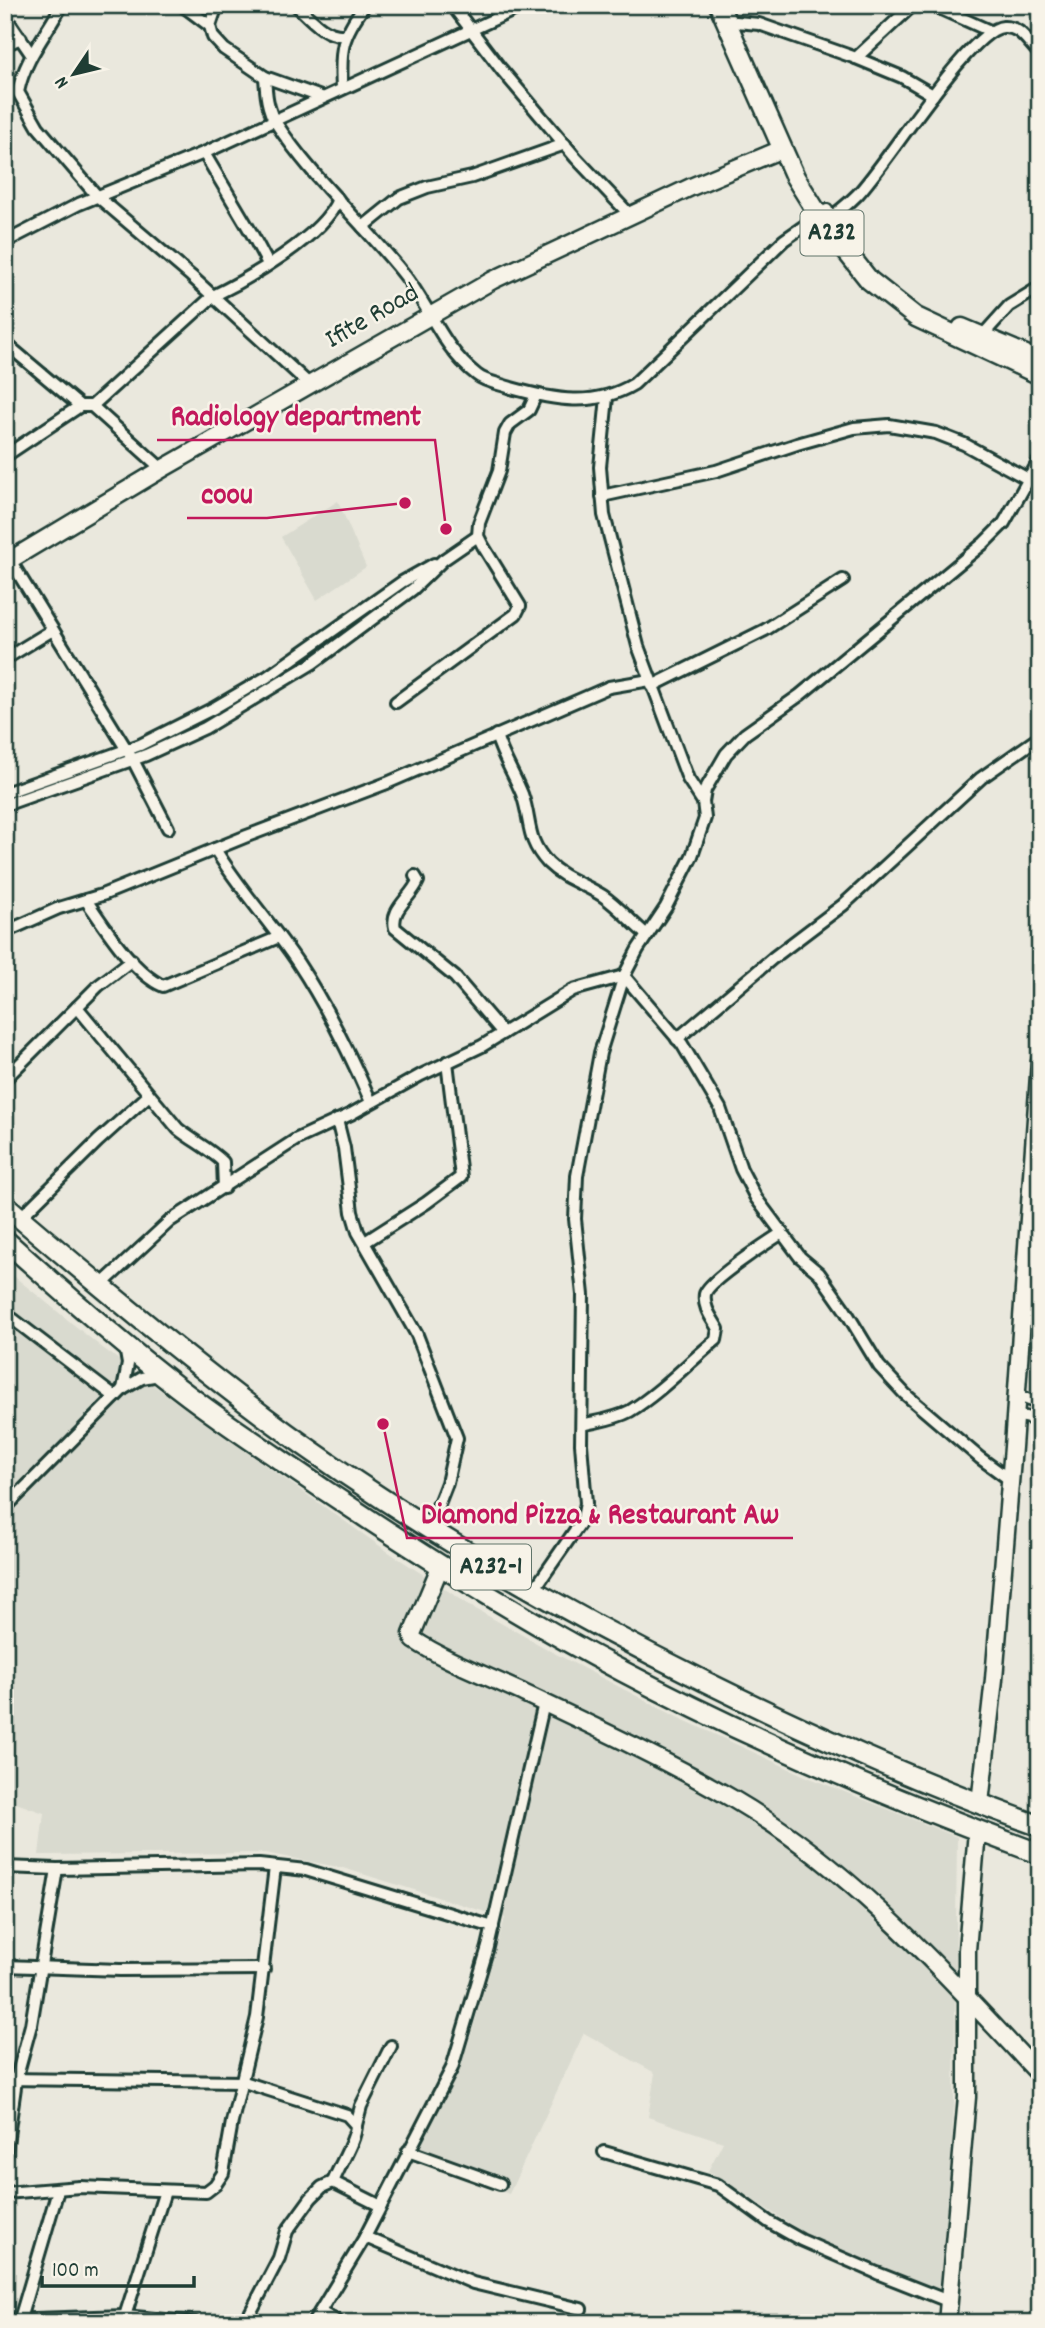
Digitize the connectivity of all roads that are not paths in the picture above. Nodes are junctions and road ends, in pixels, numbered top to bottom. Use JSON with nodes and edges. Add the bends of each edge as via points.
{"nodes":[{"id":1,"x":62,"y":5,"type":"edge"},
{"id":2,"x":183,"y":5,"type":"edge"},
{"id":3,"x":217,"y":5,"type":"edge"},
{"id":4,"x":296,"y":5,"type":"edge"},
{"id":5,"x":365,"y":5,"type":"edge"},
{"id":6,"x":452,"y":5,"type":"edge"},
{"id":7,"x":525,"y":5,"type":"edge"},
{"id":8,"x":719,"y":5,"type":"edge"},
{"id":9,"x":913,"y":5,"type":"edge"},
{"id":10,"x":932,"y":5,"type":"edge"},
{"id":11,"x":732,"y":13,"type":"edge"},
{"id":12,"x":5,"y":16,"type":"edge"},
{"id":13,"x":210,"y":26,"type":"junction"},
{"id":14,"x":470,"y":29,"type":"junction"},
{"id":15,"x":990,"y":31,"type":"junction"},
{"id":16,"x":345,"y":35,"type":"junction"},
{"id":17,"x":21,"y":38,"type":"junction"},
{"id":18,"x":5,"y":45,"type":"edge"},
{"id":19,"x":31,"y":54,"type":"junction"},
{"id":20,"x":1040,"y":54,"type":"edge"},
{"id":21,"x":856,"y":58,"type":"junction"},
{"id":22,"x":265,"y":77,"type":"junction"},
{"id":23,"x":342,"y":88,"type":"junction"},
{"id":24,"x":18,"y":92,"type":"junction"},
{"id":25,"x":933,"y":95,"type":"junction"},
{"id":26,"x":5,"y":97,"type":"edge"},
{"id":27,"x":321,"y":97,"type":"junction"},
{"id":28,"x":275,"y":121,"type":"junction"},
{"id":29,"x":565,"y":144,"type":"junction"},
{"id":30,"x":782,"y":149,"type":"junction"},
{"id":31,"x":204,"y":153,"type":"junction"},
{"id":32,"x":97,"y":196,"type":"junction"},
{"id":33,"x":338,"y":199,"type":"junction"},
{"id":34,"x":630,"y":215,"type":"junction"},
{"id":35,"x":825,"y":216,"type":"junction"},
{"id":36,"x":363,"y":228,"type":"junction"},
{"id":37,"x":5,"y":242,"type":"edge"},
{"id":38,"x":268,"y":264,"type":"junction"},
{"id":39,"x":1040,"y":287,"type":"edge"},
{"id":40,"x":213,"y":296,"type":"junction"},
{"id":41,"x":431,"y":316,"type":"junction"},
{"id":42,"x":982,"y":336,"type":"junction"},
{"id":43,"x":5,"y":343,"type":"edge"},
{"id":44,"x":1040,"y":361,"type":"edge"},
{"id":45,"x":1040,"y":375,"type":"edge"},
{"id":46,"x":310,"y":385,"type":"junction"},
{"id":47,"x":536,"y":395,"type":"junction"},
{"id":48,"x":607,"y":397,"type":"junction"},
{"id":49,"x":80,"y":406,"type":"junction"},
{"id":50,"x":92,"y":406,"type":"junction"},
{"id":51,"x":5,"y":456,"type":"edge"},
{"id":52,"x":1040,"y":459,"type":"edge"},
{"id":53,"x":162,"y":469,"type":"junction"},
{"id":54,"x":1028,"y":479,"type":"junction"},
{"id":55,"x":602,"y":496,"type":"junction"},
{"id":56,"x":478,"y":536,"type":"junction"},
{"id":57,"x":8,"y":561,"type":"edge"},
{"id":58,"x":844,"y":580,"type":"dead end"},
{"id":59,"x":51,"y":631,"type":"junction"},
{"id":60,"x":5,"y":659,"type":"edge"},
{"id":61,"x":651,"y":683,"type":"junction"},
{"id":62,"x":396,"y":702,"type":"dead end"},
{"id":63,"x":496,"y":735,"type":"junction"},
{"id":64,"x":1040,"y":741,"type":"edge"},
{"id":65,"x":129,"y":755,"type":"junction"},
{"id":66,"x":5,"y":793,"type":"edge"},
{"id":67,"x":703,"y":802,"type":"junction"},
{"id":68,"x":5,"y":806,"type":"edge"},
{"id":69,"x":168,"y":828,"type":"dead end"},
{"id":70,"x":215,"y":849,"type":"junction"},
{"id":71,"x":415,"y":876,"type":"dead end"},
{"id":72,"x":86,"y":900,"type":"junction"},
{"id":73,"x":5,"y":932,"type":"edge"},
{"id":74,"x":648,"y":935,"type":"junction"},
{"id":75,"x":279,"y":937,"type":"junction"},
{"id":76,"x":132,"y":960,"type":"junction"},
{"id":77,"x":624,"y":976,"type":"junction"},
{"id":78,"x":78,"y":1007,"type":"junction"},
{"id":79,"x":503,"y":1033,"type":"junction"},
{"id":80,"x":677,"y":1039,"type":"junction"},
{"id":81,"x":1040,"y":1061,"type":"edge"},
{"id":82,"x":447,"y":1062,"type":"junction"},
{"id":83,"x":5,"y":1080,"type":"edge"},
{"id":84,"x":149,"y":1095,"type":"junction"},
{"id":85,"x":371,"y":1102,"type":"junction"},
{"id":86,"x":337,"y":1120,"type":"junction"},
{"id":87,"x":224,"y":1188,"type":"junction"},
{"id":88,"x":13,"y":1212,"type":"edge"},
{"id":89,"x":782,"y":1233,"type":"junction"},
{"id":90,"x":5,"y":1240,"type":"edge"},
{"id":91,"x":365,"y":1242,"type":"junction"},
{"id":92,"x":100,"y":1286,"type":"junction"},
{"id":93,"x":5,"y":1313,"type":"edge"},
{"id":94,"x":123,"y":1342,"type":"junction"},
{"id":95,"x":162,"y":1374,"type":"junction"},
{"id":96,"x":119,"y":1393,"type":"junction"},
{"id":97,"x":1016,"y":1395,"type":"junction"},
{"id":98,"x":1040,"y":1404,"type":"edge"},
{"id":99,"x":1015,"y":1415,"type":"junction"},
{"id":100,"x":1040,"y":1420,"type":"edge"},
{"id":101,"x":582,"y":1425,"type":"junction"},
{"id":102,"x":1010,"y":1480,"type":"junction"},
{"id":103,"x":5,"y":1508,"type":"edge"},
{"id":104,"x":429,"y":1529,"type":"junction"},
{"id":105,"x":440,"y":1567,"type":"junction"},
{"id":106,"x":533,"y":1591,"type":"junction"},
{"id":107,"x":544,"y":1703,"type":"junction"},
{"id":108,"x":980,"y":1803,"type":"junction"},
{"id":109,"x":1040,"y":1826,"type":"edge"},
{"id":110,"x":977,"y":1831,"type":"junction"},
{"id":111,"x":1040,"y":1854,"type":"edge"},
{"id":112,"x":5,"y":1867,"type":"edge"},
{"id":113,"x":275,"y":1867,"type":"junction"},
{"id":114,"x":57,"y":1869,"type":"junction"},
{"id":115,"x":493,"y":1927,"type":"junction"},
{"id":116,"x":5,"y":1966,"type":"edge"},
{"id":117,"x":40,"y":1968,"type":"junction"},
{"id":118,"x":264,"y":1969,"type":"junction"},
{"id":119,"x":967,"y":1998,"type":"junction"},
{"id":120,"x":391,"y":2046,"type":"dead end"},
{"id":121,"x":1040,"y":2075,"type":"edge"},
{"id":122,"x":10,"y":2080,"type":"edge"},
{"id":123,"x":244,"y":2082,"type":"junction"},
{"id":124,"x":356,"y":2125,"type":"junction"},
{"id":125,"x":408,"y":2151,"type":"junction"},
{"id":126,"x":604,"y":2152,"type":"dead end"},
{"id":127,"x":5,"y":2157,"type":"edge"},
{"id":128,"x":333,"y":2182,"type":"junction"},
{"id":129,"x":500,"y":2184,"type":"dead end"},
{"id":130,"x":58,"y":2190,"type":"junction"},
{"id":131,"x":165,"y":2191,"type":"junction"},
{"id":132,"x":5,"y":2193,"type":"edge"},
{"id":133,"x":380,"y":2206,"type":"junction"},
{"id":134,"x":365,"y":2237,"type":"junction"},
{"id":135,"x":948,"y":2301,"type":"junction"},
{"id":136,"x":581,"y":2309,"type":"dead end"},
{"id":137,"x":320,"y":2312,"type":"junction"},
{"id":138,"x":125,"y":2316,"type":"junction"},
{"id":139,"x":20,"y":2319,"type":"junction"},
{"id":140,"x":5,"y":2320,"type":"edge"},
{"id":141,"x":39,"y":2321,"type":"edge"},
{"id":142,"x":196,"y":2323,"type":"edge"},
{"id":143,"x":245,"y":2323,"type":"edge"},
{"id":144,"x":313,"y":2323,"type":"edge"},
{"id":145,"x":340,"y":2323,"type":"edge"},
{"id":146,"x":947,"y":2323,"type":"edge"}],
"edges":[{"from":1,"to":19,"type":"street"},
{"from":2,"to":13,"type":"street"},
{"from":3,"to":13,"type":"street"},
{"from":4,"to":16,"type":"street","via":[[320,27],[335,36]]},
{"from":5,"to":16,"type":"street"},
{"from":6,"to":14,"type":"street"},
{"from":7,"to":14,"type":"street"},
{"from":8,"to":30,"type":"main road","number":"A232"},
{"from":9,"to":21,"type":"street"},
{"from":10,"to":15,"type":"street"},
{"from":11,"to":21,"type":"street"},
{"from":11,"to":35,"type":"main road","number":"A232"},
{"from":12,"to":17,"type":"street"},
{"from":13,"to":22,"type":"street","via":[[224,49]]},
{"from":14,"to":23,"type":"street"},
{"from":14,"to":29,"type":"street"},
{"from":15,"to":20,"type":"street","via":[[1006,27],[1019,31]]},
{"from":15,"to":25,"type":"street"},
{"from":16,"to":23,"type":"street"},
{"from":17,"to":18,"type":"street"},
{"from":17,"to":19,"type":"street"},
{"from":19,"to":24,"type":"street"},
{"from":21,"to":25,"type":"street"},
{"from":22,"to":27,"type":"street"},
{"from":22,"to":28,"type":"street"},
{"from":23,"to":27,"type":"street"},
{"from":24,"to":26,"type":"street"},
{"from":24,"to":32,"type":"street","via":[[38,127]]},
{"from":25,"to":35,"type":"street","via":[[858,195]]},
{"from":27,"to":28,"type":"street"},
{"from":28,"to":31,"type":"street"},
{"from":28,"to":33,"type":"street","via":[[300,159]]},
{"from":29,"to":34,"type":"street"},
{"from":29,"to":36,"type":"street","via":[[399,198]]},
{"from":30,"to":34,"type":"street","name":"Ifite Road"},
{"from":30,"to":35,"type":"main road","number":"A232","via":[[795,177]]},
{"from":31,"to":32,"type":"street"},
{"from":31,"to":38,"type":"street"},
{"from":32,"to":37,"type":"street"},
{"from":32,"to":40,"type":"street"},
{"from":33,"to":36,"type":"street"},
{"from":33,"to":38,"type":"street","via":[[330,216]]},
{"from":34,"to":41,"type":"street","name":"Ifite Road","via":[[493,280]]},
{"from":35,"to":42,"type":"main road","number":"A232","via":[[891,286]]},
{"from":35,"to":45,"type":"main road","number":"A232","via":[[869,280],[893,301],[916,317]]},
{"from":35,"to":48,"type":"street","via":[[784,240],[650,371]]},
{"from":36,"to":41,"type":"street","via":[[420,295]]},
{"from":38,"to":40,"type":"street"},
{"from":39,"to":42,"type":"street","via":[[1009,306]]},
{"from":40,"to":46,"type":"street"},
{"from":40,"to":50,"type":"street"},
{"from":41,"to":46,"type":"street","name":"Ifite Road"},
{"from":41,"to":47,"type":"street","via":[[457,360],[478,377]]},
{"from":42,"to":44,"type":"main road","number":"A232"},
{"from":43,"to":49,"type":"street"},
{"from":46,"to":53,"type":"street","name":"Ifite Road"},
{"from":47,"to":48,"type":"street","via":[[580,401]]},
{"from":47,"to":56,"type":"street","via":[[505,433],[499,471]]},
{"from":48,"to":55,"type":"street"},
{"from":49,"to":50,"type":"street"},
{"from":49,"to":51,"type":"street"},
{"from":50,"to":53,"type":"street"},
{"from":52,"to":54,"type":"street"},
{"from":53,"to":57,"type":"street","name":"Ifite Road"},
{"from":54,"to":55,"type":"street","via":[[936,433],[889,425],[854,428],[716,471]]},
{"from":54,"to":67,"type":"street","via":[[1004,523],[984,543],[800,695],[745,734],[726,754]]},
{"from":55,"to":61,"type":"street","via":[[622,588]]},
{"from":56,"to":62,"type":"street","via":[[520,606],[516,614]]},
{"from":56,"to":65,"type":"street","via":[[313,663],[205,727]]},
{"from":57,"to":59,"type":"street"},
{"from":58,"to":61,"type":"street","via":[[765,630]]},
{"from":59,"to":60,"type":"street"},
{"from":59,"to":65,"type":"street"},
{"from":61,"to":63,"type":"street","via":[[609,687]]},
{"from":61,"to":67,"type":"street","via":[[688,779]]},
{"from":63,"to":70,"type":"street","via":[[387,783]]},
{"from":63,"to":74,"type":"street","via":[[522,794],[529,832],[543,855],[563,876],[601,895]]},
{"from":64,"to":80,"type":"street","via":[[981,778],[843,905]]},
{"from":65,"to":66,"type":"street"},
{"from":65,"to":68,"type":"street"},
{"from":65,"to":69,"type":"street"},
{"from":67,"to":74,"type":"street","via":[[705,818],[692,856]]},
{"from":70,"to":72,"type":"street"},
{"from":70,"to":75,"type":"street"},
{"from":71,"to":79,"type":"street","via":[[416,887],[396,912],[395,928],[455,977]]},
{"from":72,"to":73,"type":"street"},
{"from":72,"to":76,"type":"street"},
{"from":74,"to":77,"type":"street"},
{"from":75,"to":76,"type":"street","via":[[163,986]]},
{"from":75,"to":85,"type":"street","via":[[319,996]]},
{"from":76,"to":78,"type":"street"},
{"from":77,"to":79,"type":"street","via":[[573,989]]},
{"from":77,"to":80,"type":"street"},
{"from":77,"to":101,"type":"street","via":[[600,1053],[577,1176],[575,1219],[583,1295]]},
{"from":78,"to":83,"type":"street"},
{"from":78,"to":84,"type":"street"},
{"from":79,"to":82,"type":"street"},
{"from":80,"to":89,"type":"street","via":[[720,1108],[756,1198]]},
{"from":81,"to":97,"type":"street"},
{"from":82,"to":85,"type":"street"},
{"from":82,"to":91,"type":"street","via":[[461,1177]]},
{"from":84,"to":87,"type":"street","via":[[178,1129],[223,1162]]},
{"from":84,"to":88,"type":"street"},
{"from":85,"to":86,"type":"street"},
{"from":86,"to":87,"type":"street","via":[[297,1139]]},
{"from":86,"to":91,"type":"street","via":[[352,1212]]},
{"from":87,"to":92,"type":"street","via":[[170,1221]]},
{"from":88,"to":92,"type":"highway","number":"A232-1"},
{"from":89,"to":101,"type":"street","via":[[707,1289],[705,1303],[718,1329],[716,1340],[630,1411]]},
{"from":89,"to":102,"type":"street","via":[[819,1273],[879,1366],[905,1394]]},
{"from":90,"to":94,"type":"highway","number":"A232-1"},
{"from":91,"to":104,"type":"street","via":[[417,1335],[457,1438],[447,1483]]},
{"from":92,"to":104,"type":"highway","number":"A232-1","via":[[267,1418]]},
{"from":93,"to":96,"type":"street"},
{"from":94,"to":95,"type":"highway","number":"A232-1"},
{"from":94,"to":96,"type":"street","via":[[128,1364]]},
{"from":95,"to":96,"type":"street","via":[[142,1378]]},
{"from":95,"to":105,"type":"highway","number":"A232-1","via":[[261,1447]]},
{"from":96,"to":103,"type":"street"},
{"from":97,"to":98,"type":"street"},
{"from":97,"to":99,"type":"street"},
{"from":99,"to":100,"type":"street"},
{"from":99,"to":102,"type":"street"},
{"from":101,"to":106,"type":"street","via":[[583,1518]]},
{"from":102,"to":108,"type":"street"},
{"from":104,"to":106,"type":"highway","number":"A232-1"},
{"from":105,"to":107,"type":"street","via":[[412,1634],[414,1640]]},
{"from":105,"to":110,"type":"highway","number":"A232-1","via":[[542,1628],[706,1713]]},
{"from":106,"to":108,"type":"highway","number":"A232-1","via":[[826,1740]]},
{"from":107,"to":115,"type":"street"},
{"from":107,"to":119,"type":"street","via":[[722,1793],[816,1854],[877,1907]]},
{"from":108,"to":109,"type":"highway","number":"A232-1"},
{"from":110,"to":111,"type":"highway","number":"A232-1"},
{"from":110,"to":119,"type":"street"},
{"from":112,"to":114,"type":"street"},
{"from":113,"to":114,"type":"street"},
{"from":113,"to":115,"type":"street","via":[[306,1870]]},
{"from":113,"to":118,"type":"street"},
{"from":114,"to":117,"type":"street"},
{"from":115,"to":125,"type":"street","via":[[452,2068]]},
{"from":116,"to":117,"type":"street"},
{"from":117,"to":118,"type":"street"},
{"from":117,"to":122,"type":"street","via":[[31,2025]]},
{"from":118,"to":123,"type":"street"},
{"from":119,"to":121,"type":"street"},
{"from":119,"to":135,"type":"street","via":[[967,2097]]},
{"from":120,"to":124,"type":"street"},
{"from":122,"to":123,"type":"street"},
{"from":122,"to":127,"type":"street"},
{"from":123,"to":124,"type":"street","via":[[347,2115]]},
{"from":123,"to":131,"type":"street","via":[[227,2160],[215,2185],[206,2192]]},
{"from":124,"to":128,"type":"street","via":[[356,2135]]},
{"from":125,"to":129,"type":"street"},
{"from":125,"to":133,"type":"street"},
{"from":126,"to":135,"type":"street","via":[[718,2185],[801,2240]]},
{"from":128,"to":133,"type":"street"},
{"from":128,"to":143,"type":"street","via":[[311,2198],[286,2231],[279,2258]]},
{"from":130,"to":131,"type":"street"},
{"from":130,"to":132,"type":"street"},
{"from":130,"to":139,"type":"street"},
{"from":131,"to":138,"type":"street"},
{"from":133,"to":134,"type":"street"},
{"from":134,"to":136,"type":"street","via":[[473,2283]]},
{"from":134,"to":137,"type":"street"},
{"from":135,"to":146,"type":"street"},
{"from":137,"to":144,"type":"street"},
{"from":137,"to":145,"type":"street"},
{"from":138,"to":141,"type":"street"},
{"from":138,"to":142,"type":"street"},
{"from":139,"to":140,"type":"street"},
{"from":139,"to":141,"type":"street"}]}
